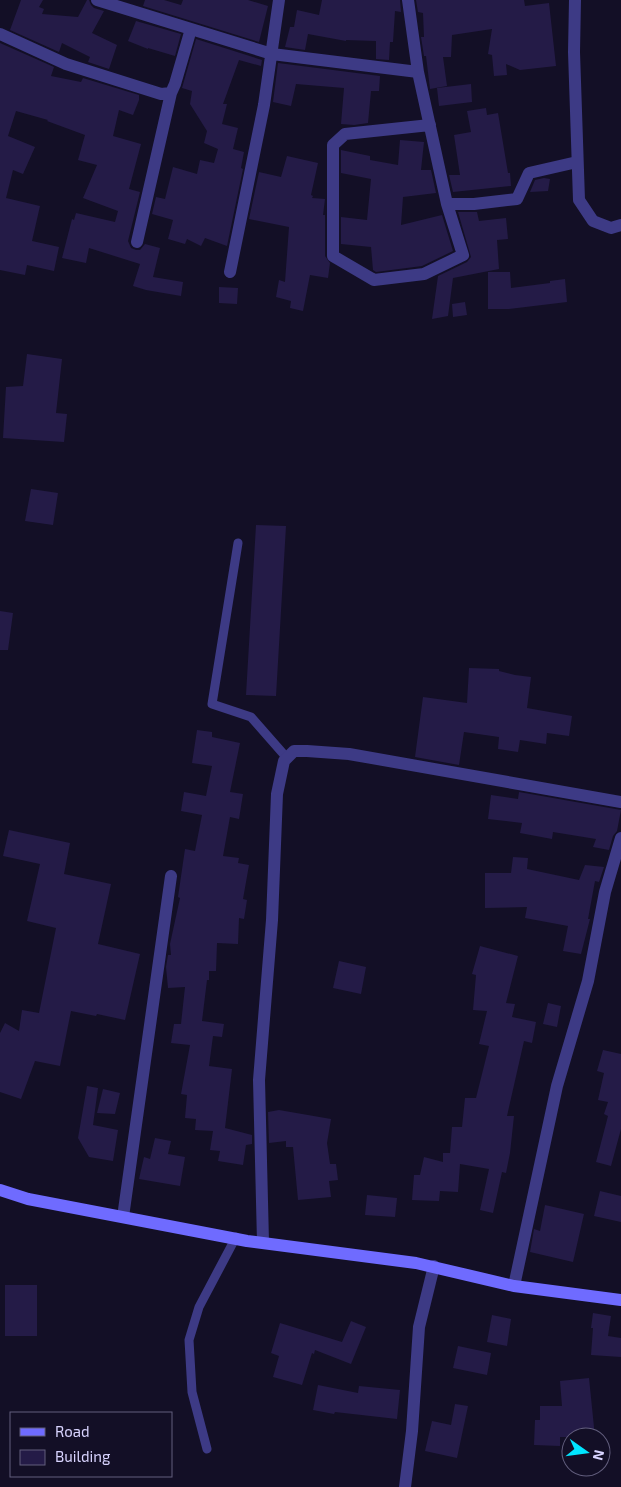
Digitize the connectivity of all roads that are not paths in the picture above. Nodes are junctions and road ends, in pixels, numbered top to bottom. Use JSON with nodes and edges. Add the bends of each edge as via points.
{"nodes":[{"id":1,"x":97,"y":0,"type":"edge"},
{"id":2,"x":279,"y":0,"type":"edge"},
{"id":3,"x":408,"y":0,"type":"edge"},
{"id":4,"x":575,"y":0,"type":"edge"},
{"id":5,"x":191,"y":29,"type":"junction"},
{"id":6,"x":0,"y":34,"type":"edge"},
{"id":7,"x":272,"y":54,"type":"junction"},
{"id":8,"x":418,"y":72,"type":"junction"},
{"id":9,"x":170,"y":93,"type":"junction"},
{"id":10,"x":430,"y":125,"type":"junction"},
{"id":11,"x":577,"y":162,"type":"junction"},
{"id":12,"x":447,"y":204,"type":"junction"},
{"id":13,"x":621,"y":225,"type":"edge"},
{"id":14,"x":138,"y":242,"type":"dead end"},
{"id":15,"x":230,"y":272,"type":"dead end"},
{"id":16,"x":238,"y":543,"type":"dead end"},
{"id":17,"x":287,"y":758,"type":"junction"},
{"id":18,"x":621,"y":802,"type":"edge"},
{"id":19,"x":621,"y":838,"type":"edge"},
{"id":20,"x":171,"y":876,"type":"dead end"},
{"id":21,"x":0,"y":1190,"type":"edge"},
{"id":22,"x":123,"y":1217,"type":"junction"},
{"id":23,"x":236,"y":1238,"type":"junction"},
{"id":24,"x":263,"y":1242,"type":"junction"},
{"id":25,"x":434,"y":1266,"type":"junction"},
{"id":26,"x":514,"y":1286,"type":"junction"},
{"id":27,"x":621,"y":1300,"type":"edge"},
{"id":28,"x":208,"y":1450,"type":"dead end"},
{"id":29,"x":405,"y":1487,"type":"edge"}],
"edges":[{"from":1,"to":5,"type":"street"},
{"from":2,"to":7,"type":"street"},
{"from":3,"to":8,"type":"street"},
{"from":4,"to":11,"type":"street"},
{"from":5,"to":7,"type":"street"},
{"from":5,"to":9,"type":"street"},
{"from":6,"to":9,"type":"street","via":[[66,64],[160,94]]},
{"from":7,"to":8,"type":"street"},
{"from":7,"to":15,"type":"street"},
{"from":8,"to":10,"type":"street"},
{"from":9,"to":14,"type":"street"},
{"from":10,"to":12,"type":"street"},
{"from":10,"to":12,"type":"street","via":[[345,134],[333,145],[333,256],[374,280],[424,274],[463,256]]},
{"from":11,"to":12,"type":"street","via":[[529,173],[517,199]]},
{"from":11,"to":13,"type":"street","via":[[579,200],[585,212],[593,222],[611,228]]},
{"from":16,"to":17,"type":"lane","via":[[212,704],[251,717]]},
{"from":17,"to":18,"type":"street","via":[[294,752],[307,751],[349,754]]},
{"from":17,"to":24,"type":"street","via":[[277,794],[272,920],[258,1080]]},
{"from":19,"to":26,"type":"street","via":[[605,892],[588,981],[557,1086]]},
{"from":20,"to":22,"type":"street"},
{"from":21,"to":22,"type":"street","via":[[28,1199]]},
{"from":22,"to":23,"type":"street"},
{"from":23,"to":24,"type":"street"},
{"from":23,"to":28,"type":"lane","via":[[199,1307],[189,1340],[192,1392]]},
{"from":24,"to":25,"type":"street"},
{"from":25,"to":26,"type":"street"},
{"from":25,"to":29,"type":"street","via":[[419,1327]]},
{"from":26,"to":27,"type":"street"}]}
